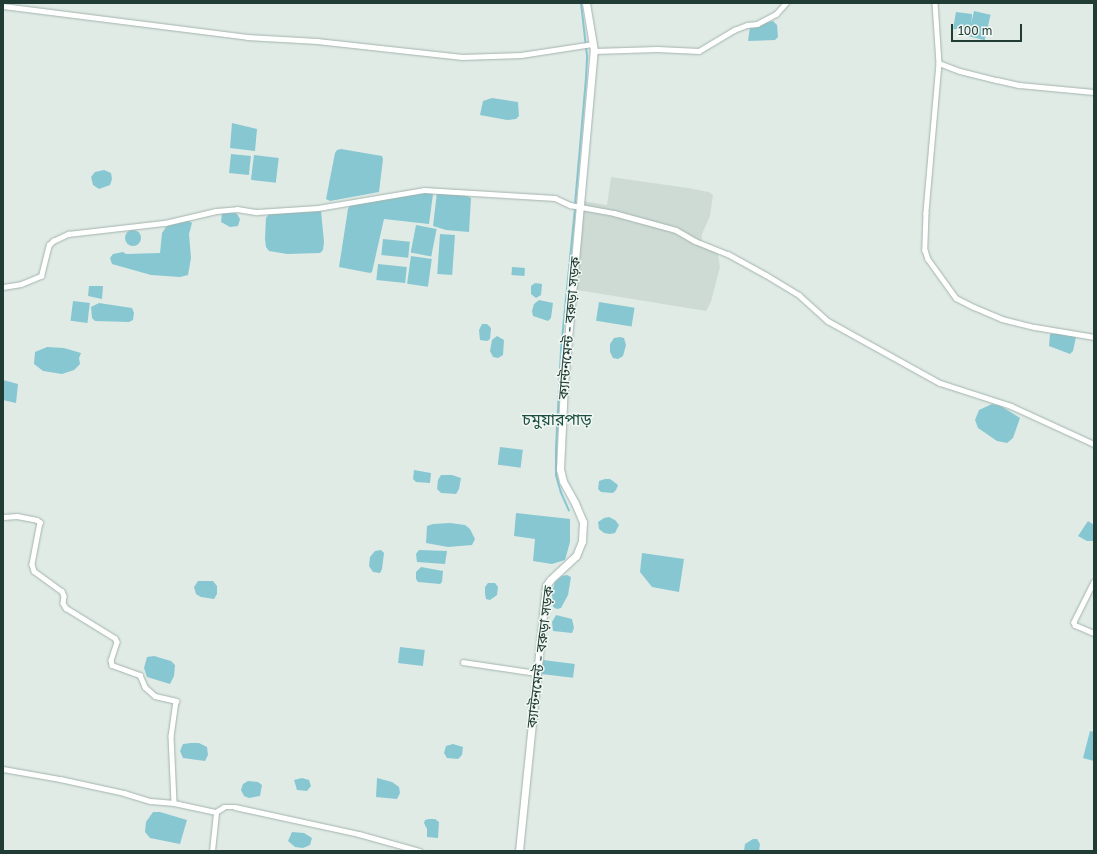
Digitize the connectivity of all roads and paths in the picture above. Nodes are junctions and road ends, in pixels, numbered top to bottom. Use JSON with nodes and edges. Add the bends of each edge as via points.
{"nodes":[{"id":1,"x":586,"y":3,"type":"edge"},
{"id":2,"x":786,"y":3,"type":"edge"},
{"id":3,"x":935,"y":3,"type":"edge"},
{"id":4,"x":3,"y":6,"type":"edge"},
{"id":5,"x":593,"y":47,"type":"junction"},
{"id":6,"x":939,"y":63,"type":"junction"},
{"id":7,"x":1094,"y":92,"type":"edge"},
{"id":8,"x":580,"y":207,"type":"junction"},
{"id":9,"x":3,"y":287,"type":"edge"},
{"id":10,"x":1094,"y":337,"type":"edge"},
{"id":11,"x":1094,"y":444,"type":"edge"},
{"id":12,"x":3,"y":517,"type":"edge"},
{"id":13,"x":1094,"y":582,"type":"edge"},
{"id":14,"x":1094,"y":633,"type":"edge"},
{"id":15,"x":463,"y":662,"type":"dead end"},
{"id":16,"x":537,"y":673,"type":"junction"},
{"id":17,"x":3,"y":770,"type":"edge"},
{"id":18,"x":174,"y":803,"type":"junction"},
{"id":19,"x":216,"y":812,"type":"junction"},
{"id":20,"x":212,"y":851,"type":"edge"},
{"id":21,"x":420,"y":851,"type":"edge"},
{"id":22,"x":518,"y":851,"type":"edge"}],
"edges":[{"from":1,"to":5,"type":"main road","name":"ক্যান্টনমেন্ট - বরুড়া সড়ক"},
{"from":2,"to":5,"type":"street","via":[[776,14],[756,24],[734,30],[699,51]]},
{"from":3,"to":6,"type":"street"},
{"from":4,"to":5,"type":"street","via":[[247,37],[317,41],[462,57],[521,55],[582,46]]},
{"from":5,"to":8,"type":"main road","name":"ক্যান্টনমেন্ট - বরুড়া সড়ক"},
{"from":6,"to":7,"type":"street","via":[[1004,82]]},
{"from":6,"to":10,"type":"street","via":[[926,213],[925,250],[928,259],[956,298],[968,304],[1008,321]]},
{"from":8,"to":9,"type":"street","via":[[555,198],[436,190],[318,208],[257,212],[237,209],[216,211],[165,223],[68,234],[52,241],[41,276],[21,284]]},
{"from":8,"to":11,"type":"street","via":[[614,213],[676,230],[766,275],[799,295],[828,321],[940,383],[1011,406]]},
{"from":8,"to":16,"type":"main road","name":"ক্যান্টনমেন্ট - বরুড়া সড়ক","via":[[564,384],[560,469],[563,481],[583,522],[582,541],[576,556],[546,586]]},
{"from":12,"to":18,"type":"street","via":[[16,516],[40,522],[32,564],[34,571],[63,593],[66,608],[115,638],[117,642],[111,660],[112,665],[140,675],[144,688],[156,696],[176,702],[171,736]]},
{"from":13,"to":14,"type":"street","via":[[1074,622],[1075,625]]},
{"from":15,"to":16,"type":"street"},
{"from":16,"to":22,"type":"main road","name":"ক্যান্টনমেন্ট - বরুড়া সড়ক"},
{"from":17,"to":18,"type":"street","via":[[79,782],[151,801]]},
{"from":18,"to":19,"type":"street"},
{"from":19,"to":20,"type":"street"},
{"from":19,"to":21,"type":"street","via":[[224,807],[235,808],[360,834]]}]}
